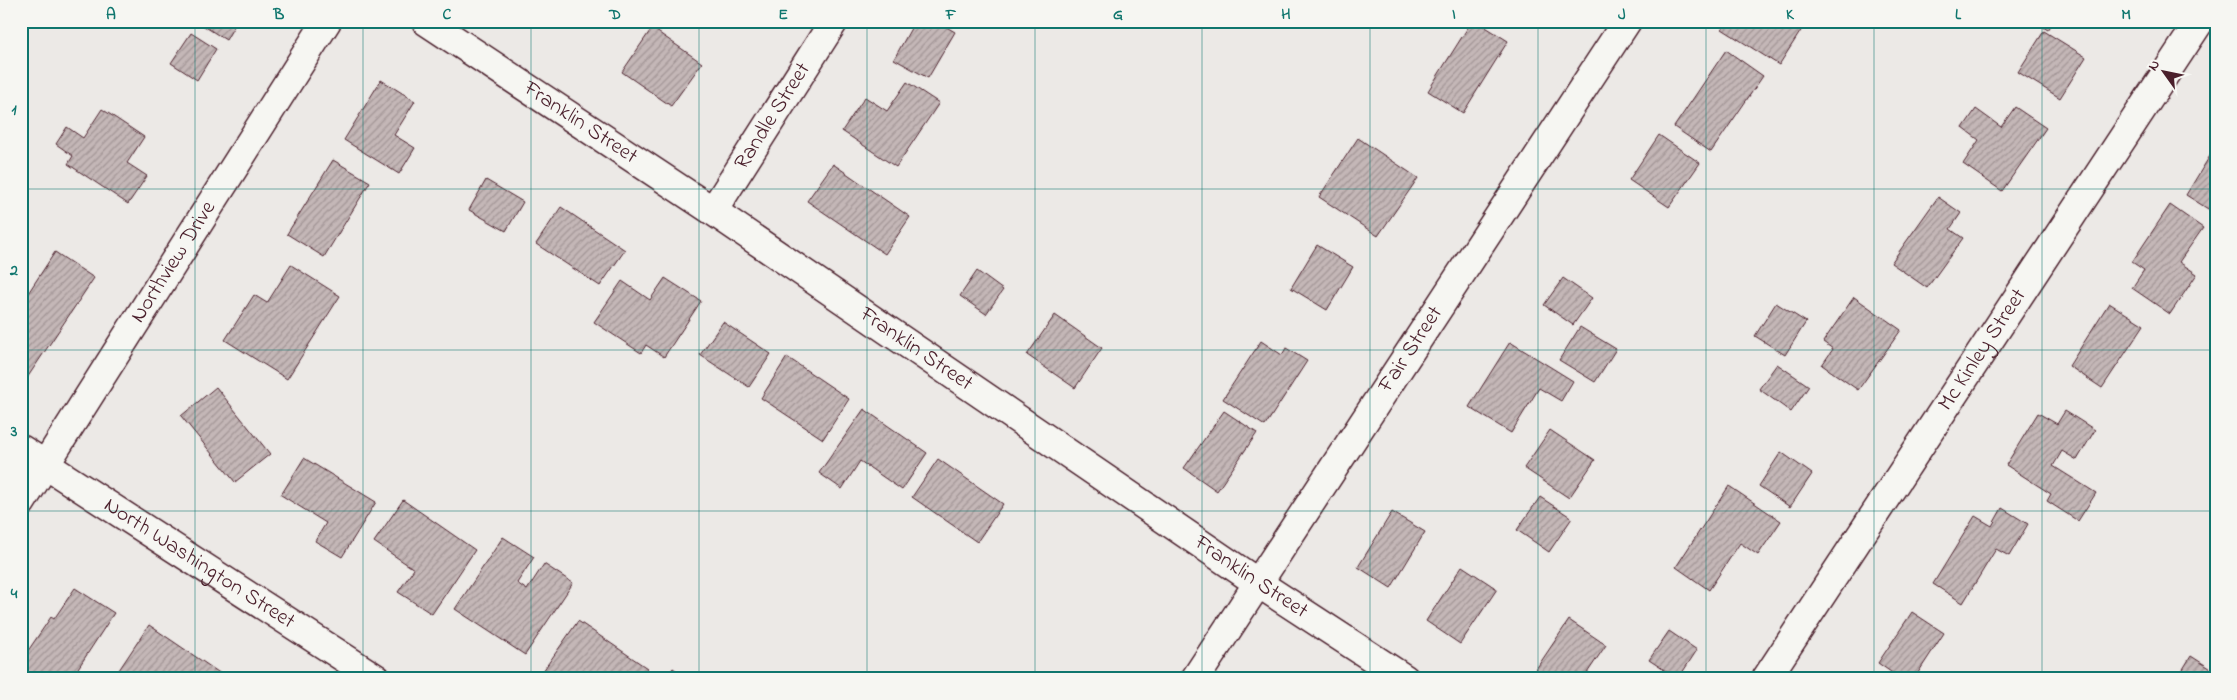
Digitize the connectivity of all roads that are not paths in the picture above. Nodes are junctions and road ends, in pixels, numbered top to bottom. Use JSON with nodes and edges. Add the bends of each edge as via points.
{"nodes":[{"id":1,"x":327,"y":21,"type":"edge"},
{"id":2,"x":426,"y":21,"type":"edge"},
{"id":3,"x":834,"y":21,"type":"edge"},
{"id":4,"x":1627,"y":21,"type":"edge"},
{"id":5,"x":2200,"y":21,"type":"edge"},
{"id":6,"x":714,"y":211,"type":"junction"},
{"id":7,"x":21,"y":449,"type":"edge"},
{"id":8,"x":47,"y":466,"type":"junction"},
{"id":9,"x":21,"y":503,"type":"edge"},
{"id":10,"x":1258,"y":583,"type":"junction"},
{"id":11,"x":377,"y":679,"type":"edge"},
{"id":12,"x":1195,"y":679,"type":"edge"},
{"id":13,"x":1405,"y":679,"type":"edge"},
{"id":14,"x":1766,"y":679,"type":"edge"}],
"edges":[{"from":1,"to":8,"type":"street","name":"Northview Drive"},
{"from":2,"to":6,"type":"street","name":"Franklin Street"},
{"from":3,"to":6,"type":"street","name":"Randle Street"},
{"from":4,"to":10,"type":"street","name":"Fair Street"},
{"from":5,"to":14,"type":"street","name":"Mc Kinley Street"},
{"from":6,"to":10,"type":"street","name":"Franklin Street"},
{"from":7,"to":8,"type":"street","name":"North Washington Street"},
{"from":8,"to":9,"type":"street","name":"Northview Drive"},
{"from":8,"to":11,"type":"street","name":"North Washington Street"},
{"from":10,"to":12,"type":"street","name":"Fair Street"},
{"from":10,"to":13,"type":"street","name":"Franklin Street"}]}
